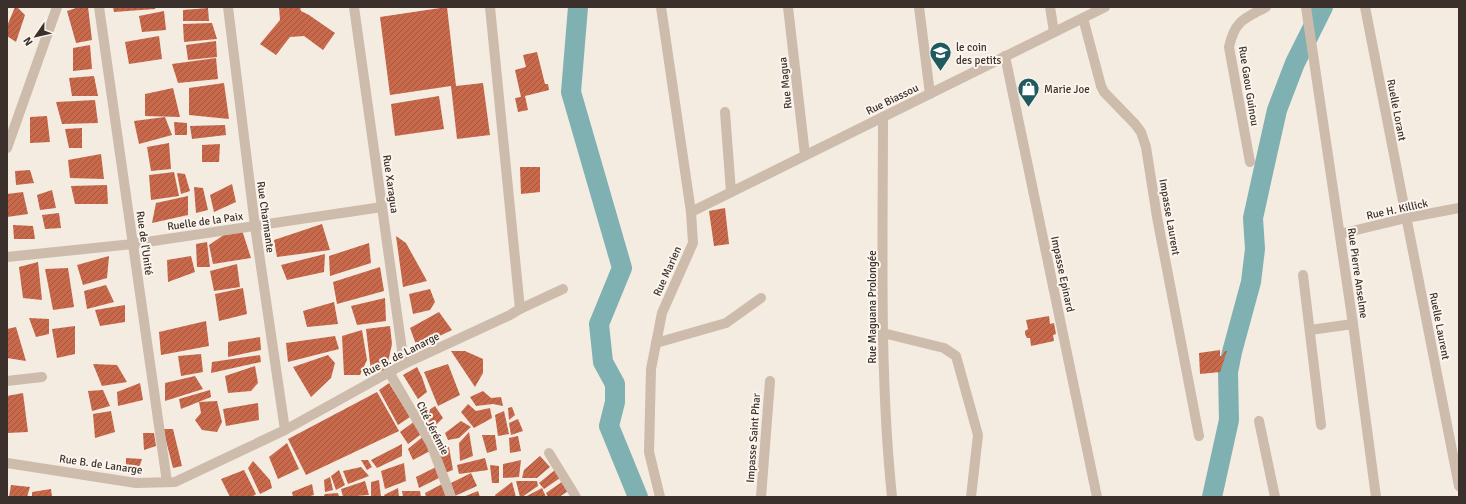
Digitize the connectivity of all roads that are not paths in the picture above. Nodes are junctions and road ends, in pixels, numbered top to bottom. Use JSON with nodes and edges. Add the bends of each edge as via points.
{"nodes":[{"id":1,"x":56,"y":7,"type":"edge"},
{"id":2,"x":99,"y":7,"type":"edge"},
{"id":3,"x":228,"y":7,"type":"edge"},
{"id":4,"x":354,"y":7,"type":"edge"},
{"id":5,"x":490,"y":7,"type":"edge"},
{"id":6,"x":661,"y":7,"type":"edge"},
{"id":7,"x":788,"y":7,"type":"edge"},
{"id":8,"x":919,"y":7,"type":"edge"},
{"id":9,"x":1050,"y":7,"type":"edge"},
{"id":10,"x":1105,"y":7,"type":"edge"},
{"id":11,"x":1266,"y":7,"type":"edge"},
{"id":12,"x":1306,"y":7,"type":"edge"},
{"id":13,"x":1365,"y":7,"type":"edge"},
{"id":14,"x":1083,"y":18,"type":"junction"},
{"id":15,"x":1054,"y":32,"type":"junction"},
{"id":16,"x":1005,"y":56,"type":"junction"},
{"id":17,"x":930,"y":94,"type":"junction"},
{"id":18,"x":725,"y":112,"type":"dead end"},
{"id":19,"x":883,"y":117,"type":"junction"},
{"id":20,"x":7,"y":148,"type":"edge"},
{"id":21,"x":805,"y":155,"type":"junction"},
{"id":22,"x":1250,"y":162,"type":"dead end"},
{"id":23,"x":730,"y":192,"type":"junction"},
{"id":24,"x":382,"y":207,"type":"junction"},
{"id":25,"x":1459,"y":208,"type":"edge"},
{"id":26,"x":691,"y":212,"type":"junction"},
{"id":27,"x":1406,"y":218,"type":"junction"},
{"id":28,"x":255,"y":226,"type":"junction"},
{"id":29,"x":1340,"y":234,"type":"junction"},
{"id":30,"x":133,"y":244,"type":"junction"},
{"id":31,"x":7,"y":257,"type":"edge"},
{"id":32,"x":1303,"y":276,"type":"dead end"},
{"id":33,"x":563,"y":289,"type":"dead end"},
{"id":34,"x":760,"y":298,"type":"dead end"},
{"id":35,"x":520,"y":308,"type":"junction"},
{"id":36,"x":1353,"y":324,"type":"junction"},
{"id":37,"x":1310,"y":330,"type":"junction"},
{"id":38,"x":883,"y":333,"type":"junction"},
{"id":39,"x":656,"y":344,"type":"junction"},
{"id":40,"x":404,"y":364,"type":"junction"},
{"id":41,"x":389,"y":372,"type":"junction"},
{"id":42,"x":42,"y":376,"type":"dead end"},
{"id":43,"x":7,"y":381,"type":"edge"},
{"id":44,"x":770,"y":381,"type":"dead end"},
{"id":45,"x":1259,"y":421,"type":"dead end"},
{"id":46,"x":1322,"y":425,"type":"dead end"},
{"id":47,"x":285,"y":430,"type":"junction"},
{"id":48,"x":1199,"y":436,"type":"dead end"},
{"id":49,"x":1454,"y":439,"type":"edge"},
{"id":50,"x":549,"y":453,"type":"dead end"},
{"id":51,"x":7,"y":463,"type":"edge"},
{"id":52,"x":167,"y":482,"type":"junction"},
{"id":53,"x":1459,"y":486,"type":"edge"},
{"id":54,"x":451,"y":497,"type":"edge"},
{"id":55,"x":576,"y":497,"type":"edge"},
{"id":56,"x":660,"y":497,"type":"edge"},
{"id":57,"x":761,"y":497,"type":"edge"},
{"id":58,"x":892,"y":497,"type":"edge"},
{"id":59,"x":971,"y":497,"type":"edge"},
{"id":60,"x":1097,"y":497,"type":"edge"},
{"id":61,"x":1275,"y":497,"type":"edge"},
{"id":62,"x":1376,"y":497,"type":"edge"}],
"edges":[{"from":1,"to":20,"type":"street"},
{"from":2,"to":30,"type":"street","name":"Rue de l'Unité"},
{"from":3,"to":28,"type":"street","name":"Rue Charmante"},
{"from":4,"to":24,"type":"street","name":"Rue Xaragua"},
{"from":5,"to":35,"type":"street"},
{"from":6,"to":26,"type":"street","name":"Rue Marien"},
{"from":7,"to":21,"type":"street","name":"Rue Magua"},
{"from":8,"to":17,"type":"street"},
{"from":9,"to":15,"type":"street"},
{"from":10,"to":14,"type":"street","name":"Rue Biassou"},
{"from":11,"to":22,"type":"street","name":"Rue Gaou Guinou","via":[[1238,24],[1229,47]]},
{"from":12,"to":29,"type":"street","name":"Rue Pierre Anselme"},
{"from":13,"to":27,"type":"street","name":"Ruelle Lorant"},
{"from":14,"to":15,"type":"street","name":"Rue Biassou"},
{"from":14,"to":48,"type":"street","name":"Impasse Laurent","via":[[1100,86],[1135,124],[1146,147]]},
{"from":15,"to":16,"type":"street","name":"Rue Biassou"},
{"from":16,"to":17,"type":"street","name":"Rue Biassou"},
{"from":16,"to":60,"type":"street","name":"Impasse Epinard"},
{"from":17,"to":19,"type":"street","name":"Rue Biassou"},
{"from":18,"to":23,"type":"street"},
{"from":19,"to":21,"type":"street","name":"Rue Biassou"},
{"from":19,"to":38,"type":"street","name":"Rue Maguana Prolongée"},
{"from":21,"to":23,"type":"street","name":"Rue Biassou"},
{"from":23,"to":26,"type":"street","name":"Rue Biassou"},
{"from":24,"to":28,"type":"street","name":"Ruelle de la Paix"},
{"from":24,"to":40,"type":"street","name":"Rue Xaragua"},
{"from":25,"to":27,"type":"street","name":"Rue H. Killick"},
{"from":26,"to":39,"type":"street","name":"Rue Marien","via":[[693,244],[662,313]]},
{"from":27,"to":29,"type":"street","name":"Rue H. Killick"},
{"from":27,"to":49,"type":"street","name":"Ruelle Laurent"},
{"from":28,"to":30,"type":"street","name":"Ruelle de la Paix"},
{"from":28,"to":47,"type":"street","name":"Rue Charmante"},
{"from":29,"to":36,"type":"street","name":"Rue Pierre Anselme"},
{"from":30,"to":31,"type":"street","name":"Ruelle de la Paix"},
{"from":30,"to":52,"type":"street","name":"Rue de l'Unité"},
{"from":32,"to":37,"type":"street"},
{"from":33,"to":35,"type":"street","name":"Rue B. de Lanarge"},
{"from":34,"to":39,"type":"street","via":[[726,323]]},
{"from":35,"to":40,"type":"street","name":"Rue B. de Lanarge"},
{"from":36,"to":37,"type":"street"},
{"from":36,"to":62,"type":"street","name":"Rue Pierre Anselme"},
{"from":37,"to":46,"type":"street"},
{"from":38,"to":58,"type":"street","name":"Rue Maguana Prolongée","via":[[886,443]]},
{"from":38,"to":59,"type":"street","via":[[944,348],[956,356],[978,435]]},
{"from":39,"to":56,"type":"street","name":"Rue Marien","via":[[650,369],[649,452]]},
{"from":40,"to":41,"type":"street","name":"Rue B. de Lanarge"},
{"from":41,"to":47,"type":"street","name":"Rue B. de Lanarge"},
{"from":41,"to":54,"type":"street","name":"Cité Jérémie","via":[[431,444]]},
{"from":42,"to":43,"type":"street"},
{"from":44,"to":57,"type":"street","name":"Impasse Saint Phar"},
{"from":45,"to":61,"type":"street"},
{"from":47,"to":52,"type":"street","name":"Rue B. de Lanarge","via":[[175,482]]},
{"from":49,"to":53,"type":"street","name":"Ruelle Laurent"},
{"from":50,"to":55,"type":"street"},
{"from":51,"to":52,"type":"street","name":"Rue B. de Lanarge","via":[[136,483]]}]}
